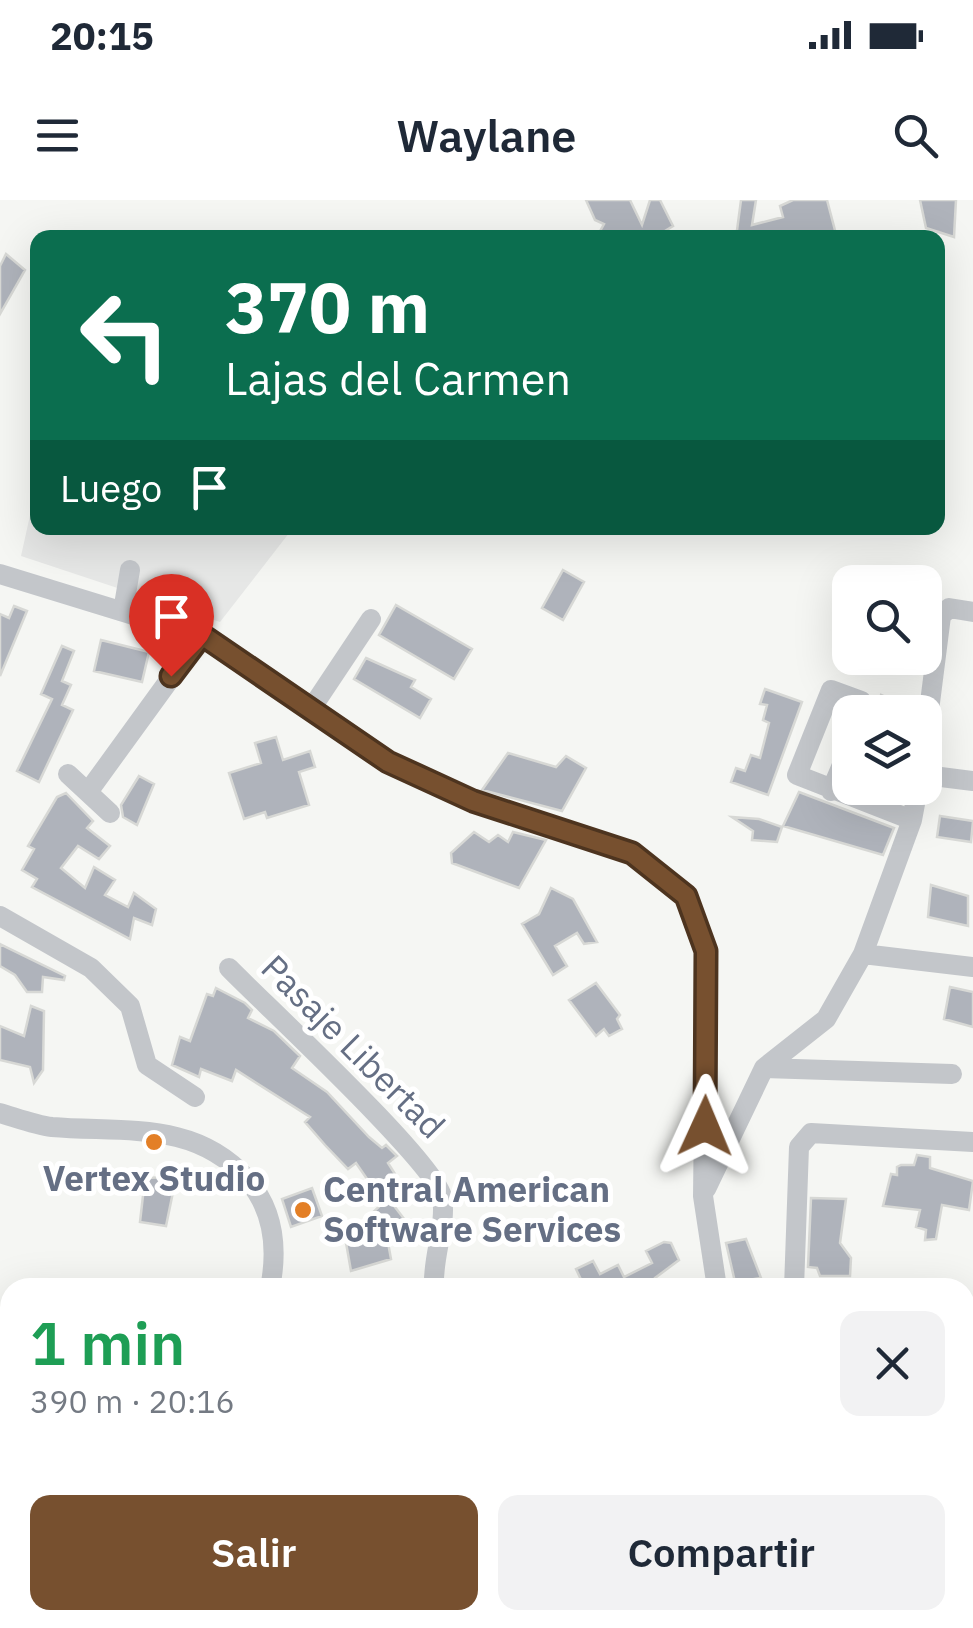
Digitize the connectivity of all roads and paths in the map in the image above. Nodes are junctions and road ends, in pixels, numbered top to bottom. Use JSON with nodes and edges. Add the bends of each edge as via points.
{"nodes":[{"id":1,"x":130,"y":570,"type":"dead end"},
{"id":2,"x":0,"y":574,"type":"edge"},
{"id":3,"x":122,"y":611,"type":"junction"},
{"id":4,"x":973,"y":612,"type":"edge"},
{"id":5,"x":371,"y":619,"type":"dead end"},
{"id":6,"x":202,"y":635,"type":"junction"},
{"id":7,"x":848,"y":695,"type":"edge"},
{"id":8,"x":931,"y":695,"type":"edge"},
{"id":9,"x":312,"y":709,"type":"junction"},
{"id":10,"x":68,"y":774,"type":"dead end"},
{"id":11,"x":942,"y":777,"type":"edge"},
{"id":12,"x":973,"y":781,"type":"edge"},
{"id":13,"x":831,"y":791,"type":"joint"},
{"id":14,"x":88,"y":792,"type":"junction"},
{"id":15,"x":915,"y":805,"type":"edge"},
{"id":16,"x":110,"y":813,"type":"dead end"},
{"id":17,"x":912,"y":820,"type":"junction"},
{"id":18,"x":0,"y":916,"type":"edge"},
{"id":19,"x":863,"y":954,"type":"junction"},
{"id":20,"x":973,"y":967,"type":"edge"},
{"id":21,"x":229,"y":968,"type":"dead end"},
{"id":22,"x":764,"y":1068,"type":"junction"},
{"id":23,"x":952,"y":1074,"type":"dead end"},
{"id":24,"x":195,"y":1097,"type":"dead end"},
{"id":25,"x":0,"y":1113,"type":"edge"},
{"id":26,"x":973,"y":1142,"type":"edge"},
{"id":27,"x":703,"y":1196,"type":"junction"},
{"id":28,"x":271,"y":1278,"type":"edge"},
{"id":29,"x":433,"y":1278,"type":"edge"},
{"id":30,"x":715,"y":1278,"type":"edge"},
{"id":31,"x":794,"y":1278,"type":"edge"}],
"edges":[{"from":1,"to":3,"type":"street"},
{"from":2,"to":3,"type":"street"},
{"from":3,"to":6,"type":"street"},
{"from":4,"to":8,"type":"street","via":[[949,608],[942,616]]},
{"from":5,"to":9,"type":"street"},
{"from":6,"to":9,"type":"street"},
{"from":6,"to":14,"type":"street"},
{"from":7,"to":13,"type":"street","via":[[835,689],[827,694],[797,775]]},
{"from":9,"to":27,"type":"street","via":[[388,762],[473,801],[632,853],[686,896],[706,951]]},
{"from":10,"to":14,"type":"street"},
{"from":11,"to":12,"type":"street"},
{"from":13,"to":17,"type":"street"},
{"from":14,"to":16,"type":"street"},
{"from":15,"to":17,"type":"street"},
{"from":17,"to":19,"type":"street"},
{"from":18,"to":24,"type":"street","via":[[91,968],[130,1006],[147,1064]]},
{"from":19,"to":20,"type":"street"},
{"from":19,"to":22,"type":"street","via":[[826,1018]]},
{"from":21,"to":29,"type":"street","name":"Pasaje Libertad","via":[[438,1183],[443,1199]]},
{"from":22,"to":23,"type":"street"},
{"from":22,"to":27,"type":"street"},
{"from":25,"to":28,"type":"street","via":[[48,1126],[138,1128],[209,1146],[243,1174],[265,1206],[274,1246]]},
{"from":26,"to":31,"type":"street","via":[[804,1138]]},
{"from":27,"to":30,"type":"street"}]}
